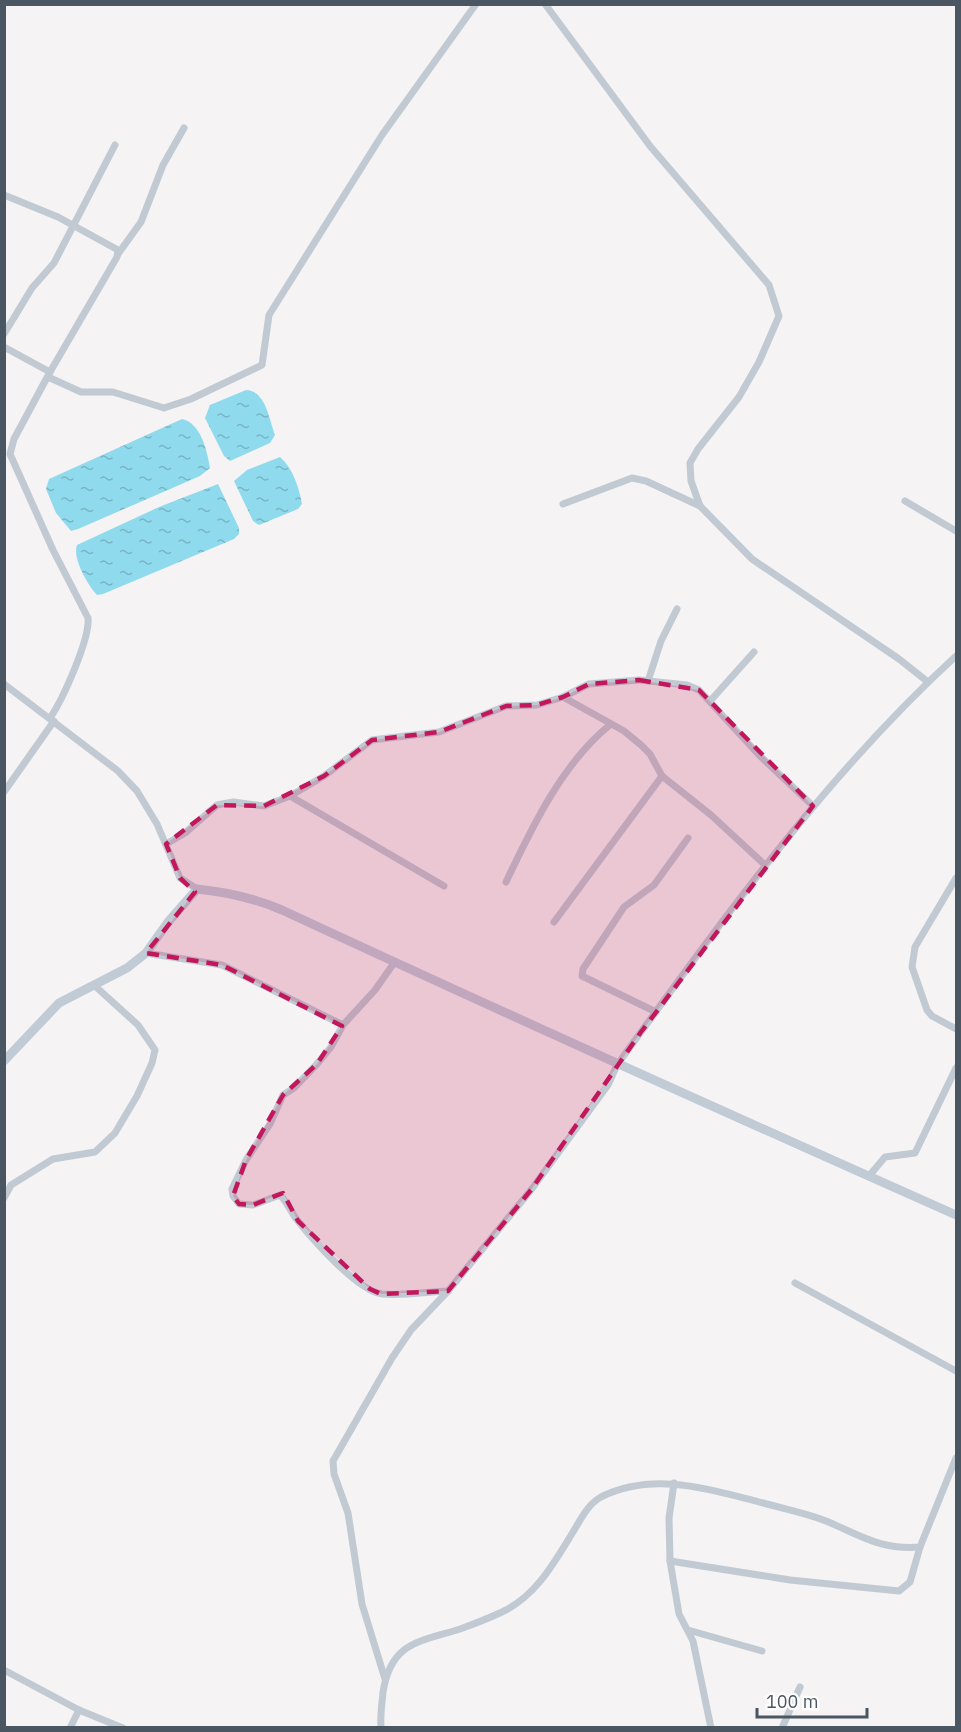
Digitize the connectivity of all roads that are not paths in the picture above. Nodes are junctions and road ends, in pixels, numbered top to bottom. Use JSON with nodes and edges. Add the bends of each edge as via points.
{"nodes":[{"id":1,"x":476,"y":4,"type":"edge"},
{"id":2,"x":545,"y":4,"type":"edge"},
{"id":3,"x":184,"y":128,"type":"dead end"},
{"id":4,"x":115,"y":145,"type":"dead end"},
{"id":5,"x":4,"y":195,"type":"edge"},
{"id":6,"x":74,"y":225,"type":"junction"},
{"id":7,"x":118,"y":254,"type":"junction"},
{"id":8,"x":4,"y":334,"type":"edge"},
{"id":9,"x":4,"y":347,"type":"edge"},
{"id":10,"x":49,"y":374,"type":"junction"},
{"id":11,"x":905,"y":501,"type":"dead end"},
{"id":12,"x":563,"y":504,"type":"dead end"},
{"id":13,"x":700,"y":506,"type":"junction"},
{"id":14,"x":957,"y":531,"type":"edge"},
{"id":15,"x":677,"y":609,"type":"dead end"},
{"id":16,"x":754,"y":652,"type":"dead end"},
{"id":17,"x":957,"y":656,"type":"edge"},
{"id":18,"x":648,"y":681,"type":"junction"},
{"id":19,"x":928,"y":682,"type":"junction"},
{"id":20,"x":4,"y":684,"type":"edge"},
{"id":21,"x":563,"y":697,"type":"junction"},
{"id":22,"x":711,"y":700,"type":"junction"},
{"id":23,"x":52,"y":719,"type":"junction"},
{"id":24,"x":611,"y":724,"type":"junction"},
{"id":25,"x":662,"y":776,"type":"junction"},
{"id":26,"x":4,"y":792,"type":"edge"},
{"id":27,"x":290,"y":796,"type":"junction"},
{"id":28,"x":813,"y":806,"type":"junction"},
{"id":29,"x":688,"y":838,"type":"dead end"},
{"id":30,"x":166,"y":844,"type":"junction"},
{"id":31,"x":765,"y":864,"type":"junction"},
{"id":32,"x":957,"y":878,"type":"edge"},
{"id":33,"x":506,"y":882,"type":"dead end"},
{"id":34,"x":444,"y":886,"type":"dead end"},
{"id":35,"x":197,"y":889,"type":"junction"},
{"id":36,"x":554,"y":922,"type":"dead end"},
{"id":37,"x":146,"y":953,"type":"junction"},
{"id":38,"x":394,"y":963,"type":"junction"},
{"id":39,"x":96,"y":986,"type":"junction"},
{"id":40,"x":656,"y":1012,"type":"junction"},
{"id":41,"x":343,"y":1025,"type":"junction"},
{"id":42,"x":957,"y":1029,"type":"edge"},
{"id":43,"x":4,"y":1061,"type":"edge"},
{"id":44,"x":617,"y":1065,"type":"junction"},
{"id":45,"x":957,"y":1068,"type":"edge"},
{"id":46,"x":869,"y":1176,"type":"junction"},
{"id":47,"x":4,"y":1198,"type":"edge"},
{"id":48,"x":957,"y":1215,"type":"edge"},
{"id":49,"x":795,"y":1283,"type":"dead end"},
{"id":50,"x":448,"y":1291,"type":"junction"},
{"id":51,"x":957,"y":1371,"type":"edge"},
{"id":52,"x":957,"y":1458,"type":"edge"},
{"id":53,"x":674,"y":1483,"type":"junction"},
{"id":54,"x":920,"y":1547,"type":"junction"},
{"id":55,"x":670,"y":1561,"type":"junction"},
{"id":56,"x":688,"y":1630,"type":"junction"},
{"id":57,"x":762,"y":1651,"type":"dead end"},
{"id":58,"x":4,"y":1670,"type":"edge"},
{"id":59,"x":385,"y":1679,"type":"junction"},
{"id":60,"x":800,"y":1687,"type":"dead end"},
{"id":61,"x":79,"y":1710,"type":"junction"},
{"id":62,"x":70,"y":1728,"type":"edge"},
{"id":63,"x":123,"y":1728,"type":"edge"},
{"id":64,"x":381,"y":1728,"type":"edge"},
{"id":65,"x":711,"y":1728,"type":"edge"},
{"id":66,"x":782,"y":1728,"type":"edge"}],
"edges":[{"from":1,"to":10,"type":"street","via":[[382,135],[269,315],[262,365],[164,408],[113,392],[81,392]]},
{"from":2,"to":13,"type":"street","via":[[650,146],[769,285],[776,300],[779,316],[759,362],[739,397],[690,463],[691,481]]},
{"from":3,"to":7,"type":"street","via":[[163,165],[141,222]]},
{"from":4,"to":6,"type":"street"},
{"from":5,"to":6,"type":"street"},
{"from":6,"to":7,"type":"street","via":[[115,248]]},
{"from":6,"to":8,"type":"street","via":[[54,263],[32,288]]},
{"from":7,"to":10,"type":"street"},
{"from":9,"to":10,"type":"street"},
{"from":10,"to":23,"type":"street","via":[[10,454],[88,618],[89,630],[66,694]]},
{"from":11,"to":14,"type":"street"},
{"from":12,"to":13,"type":"street","via":[[632,478]]},
{"from":13,"to":19,"type":"street","via":[[752,559]]},
{"from":15,"to":18,"type":"street"},
{"from":16,"to":22,"type":"street"},
{"from":17,"to":19,"type":"street"},
{"from":18,"to":21,"type":"street","via":[[589,684]]},
{"from":18,"to":22,"type":"street","via":[[687,685]]},
{"from":19,"to":28,"type":"street"},
{"from":20,"to":23,"type":"street"},
{"from":21,"to":24,"type":"street"},
{"from":21,"to":27,"type":"street","via":[[537,705],[506,706],[439,732],[372,740],[347,761]]},
{"from":22,"to":28,"type":"street","via":[[759,755]]},
{"from":23,"to":26,"type":"street"},
{"from":23,"to":30,"type":"street","via":[[137,791]]},
{"from":24,"to":25,"type":"street","via":[[650,754]]},
{"from":24,"to":33,"type":"street","via":[[590,741],[563,780],[525,841]]},
{"from":25,"to":31,"type":"street"},
{"from":25,"to":36,"type":"street"},
{"from":27,"to":30,"type":"street","via":[[264,806],[233,802],[217,805]]},
{"from":27,"to":34,"type":"street"},
{"from":28,"to":31,"type":"street"},
{"from":29,"to":40,"type":"street","via":[[654,885],[624,907],[583,969],[583,979]]},
{"from":30,"to":35,"type":"street","via":[[180,878]]},
{"from":31,"to":40,"type":"street"},
{"from":32,"to":42,"type":"street","via":[[915,947],[912,967],[927,1011]]},
{"from":35,"to":37,"type":"street"},
{"from":35,"to":38,"type":"street","via":[[256,899]]},
{"from":37,"to":39,"type":"street"},
{"from":37,"to":41,"type":"street","via":[[222,965]]},
{"from":38,"to":41,"type":"street"},
{"from":38,"to":44,"type":"street"},
{"from":39,"to":43,"type":"street","via":[[59,1003]]},
{"from":39,"to":47,"type":"street","via":[[138,1025],[154,1050],[152,1063],[121,1126],[95,1152],[52,1159],[11,1185]]},
{"from":40,"to":44,"type":"street"},
{"from":41,"to":50,"type":"street","via":[[331,1047],[284,1095],[246,1160],[232,1189],[233,1196],[239,1204],[254,1205],[280,1195],[298,1221],[352,1277],[381,1294]]},
{"from":44,"to":46,"type":"street"},
{"from":44,"to":50,"type":"street","via":[[602,1094],[531,1190]]},
{"from":45,"to":46,"type":"street","via":[[915,1153],[885,1156]]},
{"from":46,"to":48,"type":"street"},
{"from":49,"to":51,"type":"street"},
{"from":50,"to":59,"type":"street","via":[[411,1330],[392,1358],[333,1461],[348,1513],[362,1604]]},
{"from":52,"to":54,"type":"street"},
{"from":53,"to":54,"type":"street","via":[[797,1511],[888,1547]]},
{"from":53,"to":55,"type":"street","via":[[669,1518]]},
{"from":53,"to":59,"type":"street","via":[[645,1483],[591,1504],[530,1594],[503,1611],[408,1645],[395,1657]]},
{"from":54,"to":55,"type":"street","via":[[910,1582],[899,1591],[789,1580]]},
{"from":55,"to":56,"type":"street","via":[[679,1614]]},
{"from":56,"to":57,"type":"street"},
{"from":56,"to":65,"type":"street"},
{"from":58,"to":61,"type":"street"},
{"from":59,"to":64,"type":"street"},
{"from":60,"to":66,"type":"street"},
{"from":61,"to":62,"type":"street"},
{"from":61,"to":63,"type":"street"}]}
